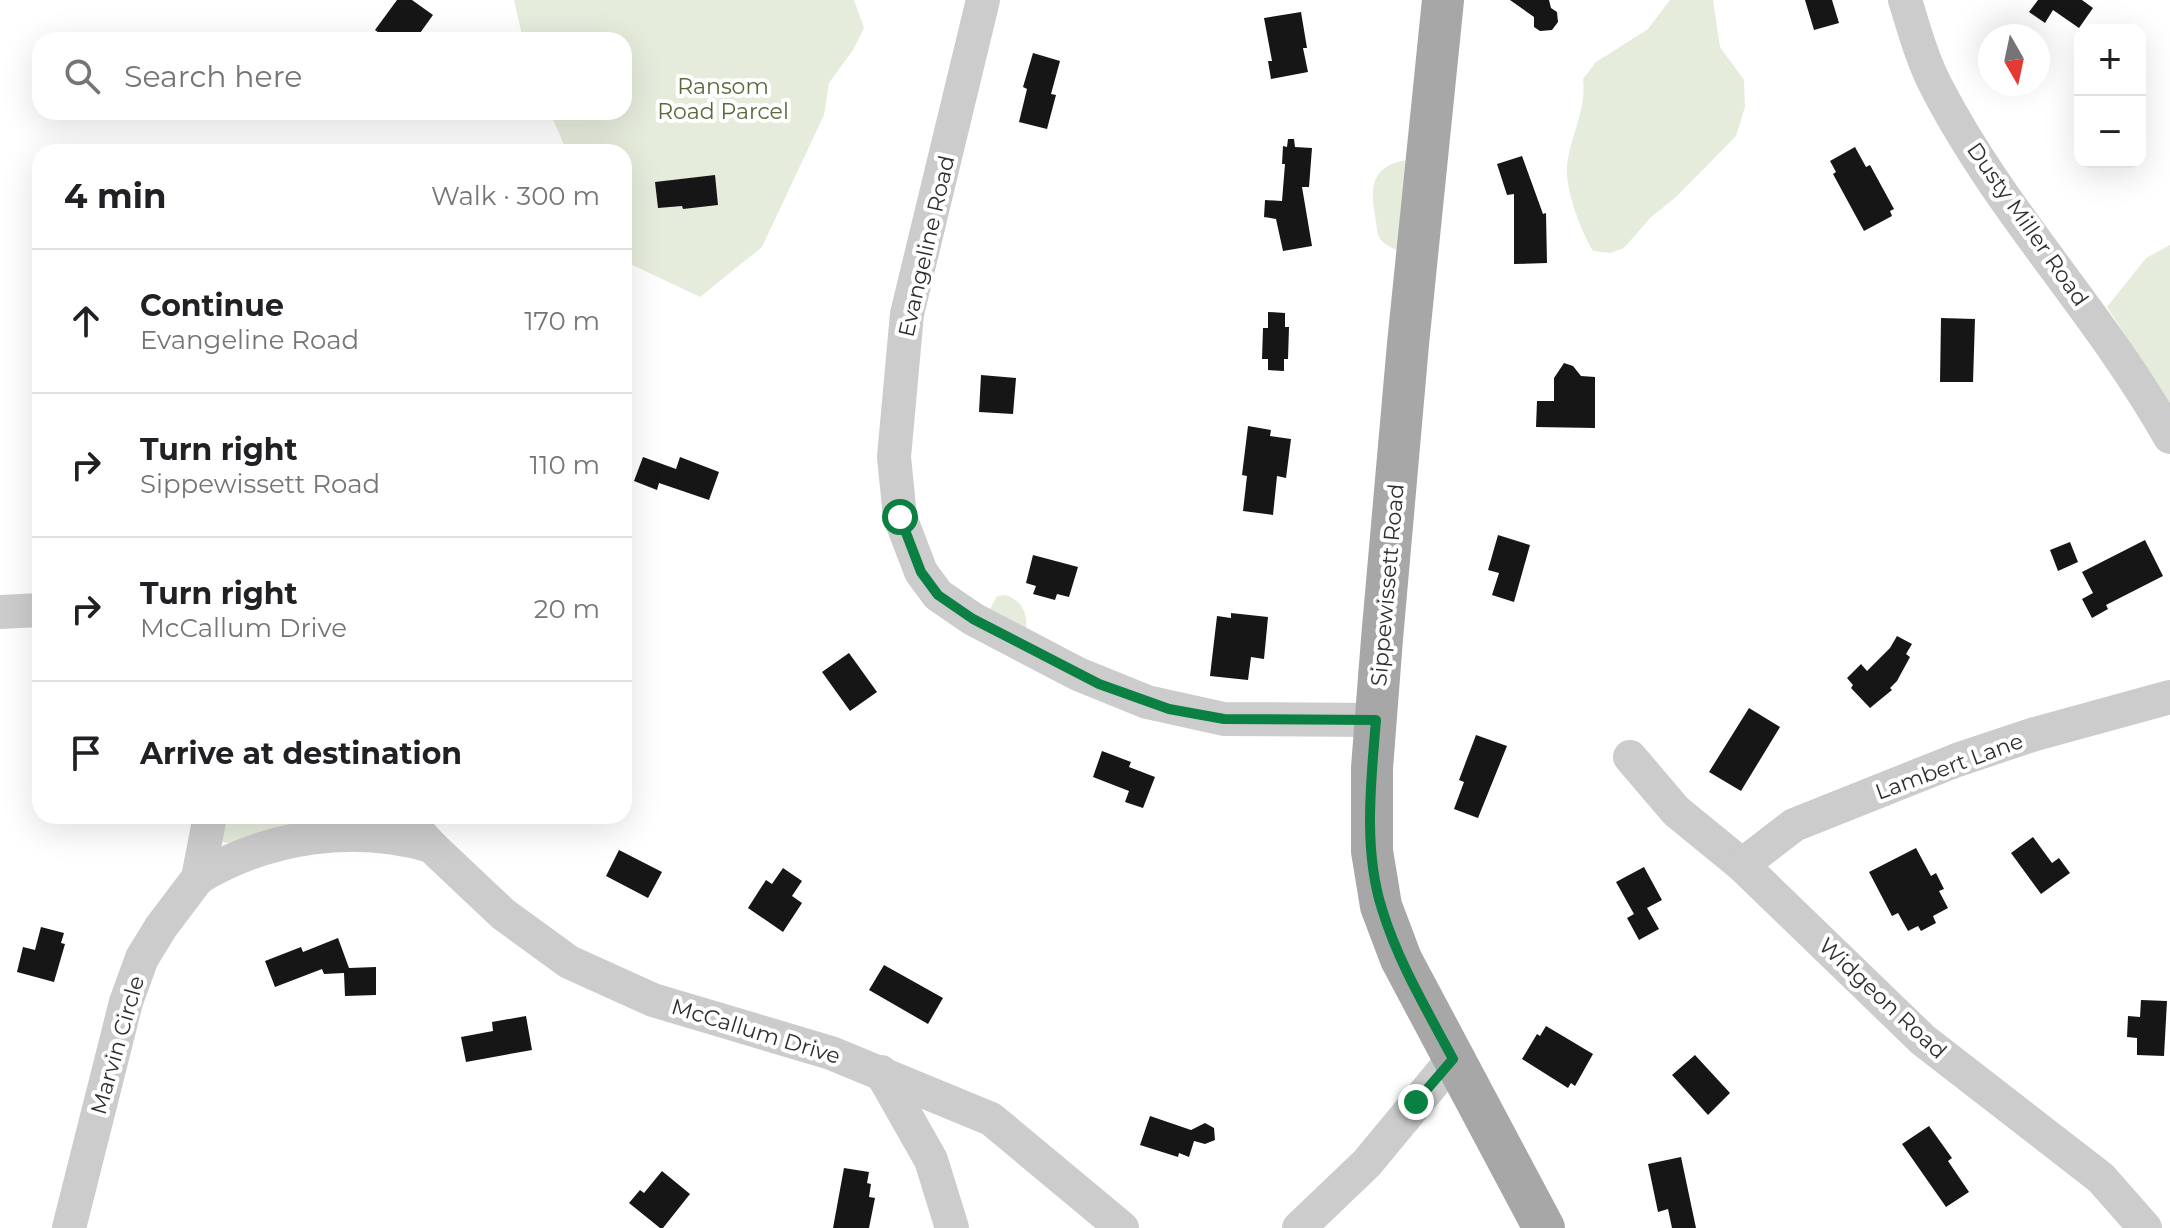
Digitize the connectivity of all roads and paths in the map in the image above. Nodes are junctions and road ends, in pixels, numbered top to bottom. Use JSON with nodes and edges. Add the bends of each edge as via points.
{"nodes":[{"id":1,"x":983,"y":0,"type":"edge"},
{"id":2,"x":1443,"y":0,"type":"edge"},
{"id":3,"x":1905,"y":0,"type":"edge"},
{"id":4,"x":2170,"y":437,"type":"edge"},
{"id":5,"x":32,"y":610,"type":"edge"},
{"id":6,"x":0,"y":612,"type":"edge"},
{"id":7,"x":2170,"y":697,"type":"edge"},
{"id":8,"x":1376,"y":720,"type":"junction"},
{"id":9,"x":1630,"y":757,"type":"dead end"},
{"id":10,"x":208,"y":824,"type":"edge"},
{"id":11,"x":411,"y":824,"type":"edge"},
{"id":12,"x":431,"y":846,"type":"junction"},
{"id":13,"x":1742,"y":865,"type":"junction"},
{"id":14,"x":198,"y":878,"type":"junction"},
{"id":15,"x":1453,"y":1059,"type":"junction"},
{"id":16,"x":881,"y":1072,"type":"junction"},
{"id":17,"x":69,"y":1228,"type":"edge"},
{"id":18,"x":952,"y":1228,"type":"edge"},
{"id":19,"x":1122,"y":1228,"type":"edge"},
{"id":20,"x":1299,"y":1228,"type":"edge"},
{"id":21,"x":1544,"y":1228,"type":"edge"},
{"id":22,"x":2145,"y":1228,"type":"edge"}],
"edges":[{"from":1,"to":8,"type":"street","name":"Evangeline Road","via":[[907,314],[894,457],[900,517],[921,572],[938,595],[973,619],[1088,679],[1147,702],[1224,719]]},
{"from":2,"to":8,"type":"main road","name":"Sippewissett Road"},
{"from":3,"to":4,"type":"street","name":"Dusty Miller Road","via":[[1926,65],[1962,129],[2122,358]]},
{"from":5,"to":6,"type":"street"},
{"from":7,"to":13,"type":"street","name":"Lambert Lane","via":[[1957,760],[1794,825]]},
{"from":8,"to":15,"type":"main road","name":"Sippewissett Road","via":[[1371,822],[1381,906],[1401,959]]},
{"from":9,"to":13,"type":"street","name":"Widgeon Road","via":[[1676,811]]},
{"from":10,"to":14,"type":"street","name":"Marvin Circle"},
{"from":11,"to":12,"type":"street","name":"McCallum Drive"},
{"from":12,"to":14,"type":"street","name":"Marvin Circle","via":[[383,835],[316,837],[265,847]]},
{"from":12,"to":16,"type":"street","name":"McCallum Drive","via":[[503,914],[569,962],[653,1000]]},
{"from":13,"to":22,"type":"street","name":"Widgeon Road","via":[[1923,1040],[2101,1178]]},
{"from":14,"to":17,"type":"street","name":"Marvin Circle","via":[[142,958]]},
{"from":15,"to":20,"type":"street","via":[[1367,1163]]},
{"from":15,"to":21,"type":"main road","name":"Sippewissett Road"},
{"from":16,"to":18,"type":"street","via":[[931,1160]]},
{"from":16,"to":19,"type":"street","name":"McCallum Drive","via":[[991,1119]]}]}
